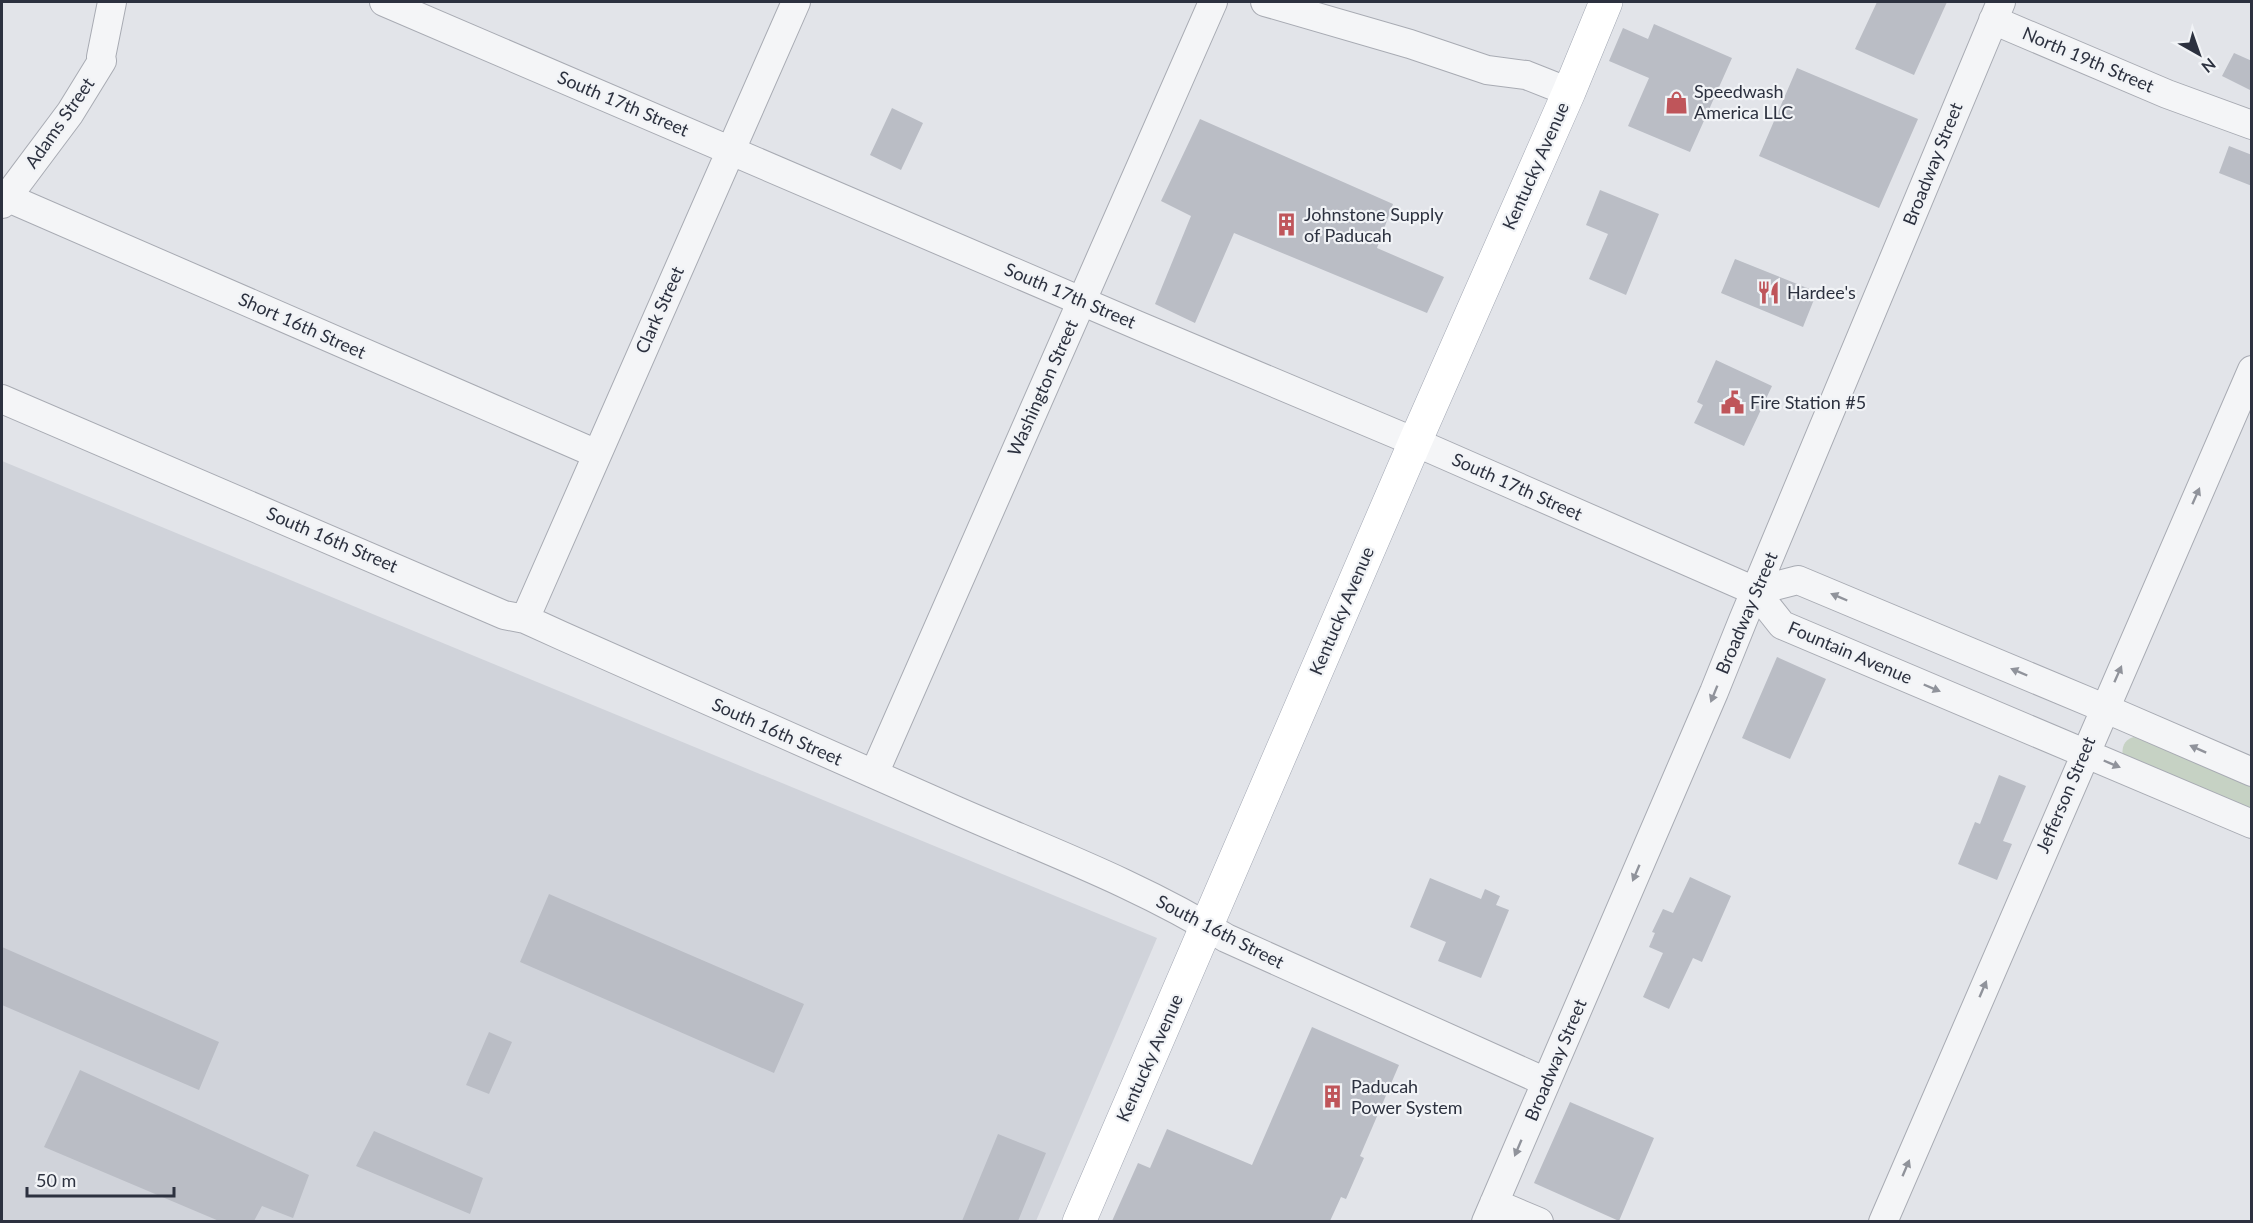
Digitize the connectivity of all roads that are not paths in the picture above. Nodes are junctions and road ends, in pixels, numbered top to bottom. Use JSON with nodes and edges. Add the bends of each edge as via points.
{"nodes":[{"id":1,"x":112,"y":2,"type":"edge"},
{"id":2,"x":384,"y":2,"type":"edge"},
{"id":3,"x":796,"y":2,"type":"edge"},
{"id":4,"x":1213,"y":2,"type":"edge"},
{"id":5,"x":1265,"y":2,"type":"edge"},
{"id":6,"x":1606,"y":2,"type":"edge"},
{"id":7,"x":1997,"y":10,"type":"edge"},
{"id":8,"x":1569,"y":92,"type":"junction"},
{"id":9,"x":2252,"y":125,"type":"edge"},
{"id":10,"x":731,"y":150,"type":"junction"},
{"id":11,"x":4,"y":201,"type":"edge"},
{"id":12,"x":1082,"y":301,"type":"junction"},
{"id":13,"x":2252,"y":370,"type":"edge"},
{"id":14,"x":2,"y":399,"type":"edge"},
{"id":15,"x":1415,"y":442,"type":"junction"},
{"id":16,"x":597,"y":454,"type":"junction"},
{"id":17,"x":1755,"y":591,"type":"junction"},
{"id":18,"x":525,"y":619,"type":"junction"},
{"id":19,"x":2104,"y":708,"type":"junction"},
{"id":20,"x":2085,"y":752,"type":"junction"},
{"id":21,"x":2252,"y":772,"type":"edge"},
{"id":22,"x":874,"y":774,"type":"junction"},
{"id":23,"x":2252,"y":824,"type":"edge"},
{"id":24,"x":1208,"y":927,"type":"junction"},
{"id":25,"x":1546,"y":1082,"type":"junction"},
{"id":26,"x":1490,"y":1212,"type":"edge"},
{"id":27,"x":1079,"y":1221,"type":"edge"},
{"id":28,"x":1539,"y":1221,"type":"edge"},
{"id":29,"x":1883,"y":1221,"type":"edge"}],
"edges":[{"from":1,"to":11,"type":"street","name":"Adams Street","via":[[102,61],[70,113]]},
{"from":2,"to":10,"type":"street","name":"South 17th Street"},
{"from":3,"to":10,"type":"street","name":"Clark Street"},
{"from":4,"to":12,"type":"street","name":"Washington Street"},
{"from":5,"to":8,"type":"street","via":[[1487,70],[1526,75]]},
{"from":6,"to":8,"type":"main road","name":"Kentucky Avenue"},
{"from":7,"to":9,"type":"street","name":"North 19th Street","via":[[2167,94]]},
{"from":7,"to":17,"type":"street","name":"Broadway Street"},
{"from":8,"to":15,"type":"main road","name":"Kentucky Avenue"},
{"from":10,"to":12,"type":"street","name":"South 17th Street"},
{"from":10,"to":16,"type":"street","name":"Clark Street"},
{"from":11,"to":16,"type":"street","name":"Short 16th Street"},
{"from":12,"to":15,"type":"street","name":"South 17th Street"},
{"from":12,"to":22,"type":"street","name":"Washington Street"},
{"from":19,"to":13,"type":"street","name":"Jefferson Street","one_way":true},
{"from":14,"to":18,"type":"street","name":"South 16th Street","via":[[504,615]]},
{"from":15,"to":17,"type":"street","name":"South 17th Street"},
{"from":15,"to":24,"type":"main road","name":"Kentucky Avenue"},
{"from":16,"to":18,"type":"street","name":"Clark Street"},
{"from":19,"to":17,"type":"street","one_way":true,"via":[[1798,580]]},
{"from":17,"to":20,"type":"street","name":"Fountain Avenue","one_way":true,"via":[[1782,625]]},
{"from":17,"to":25,"type":"street","name":"Broadway Street","one_way":true},
{"from":18,"to":22,"type":"street","name":"South 16th Street"},
{"from":19,"to":20,"type":"street","name":"Jefferson Street"},
{"from":21,"to":19,"type":"street","one_way":true},
{"from":20,"to":23,"type":"street","name":"Fountain Avenue","one_way":true},
{"from":29,"to":20,"type":"street","name":"Jefferson Street","one_way":true},
{"from":22,"to":24,"type":"street","name":"South 16th Street","via":[[1130,886]]},
{"from":24,"to":25,"type":"street","name":"South 16th Street"},
{"from":24,"to":27,"type":"main road","name":"Kentucky Avenue"},
{"from":25,"to":26,"type":"street","name":"Broadway Street","one_way":true},
{"from":26,"to":28,"type":"street"}]}
